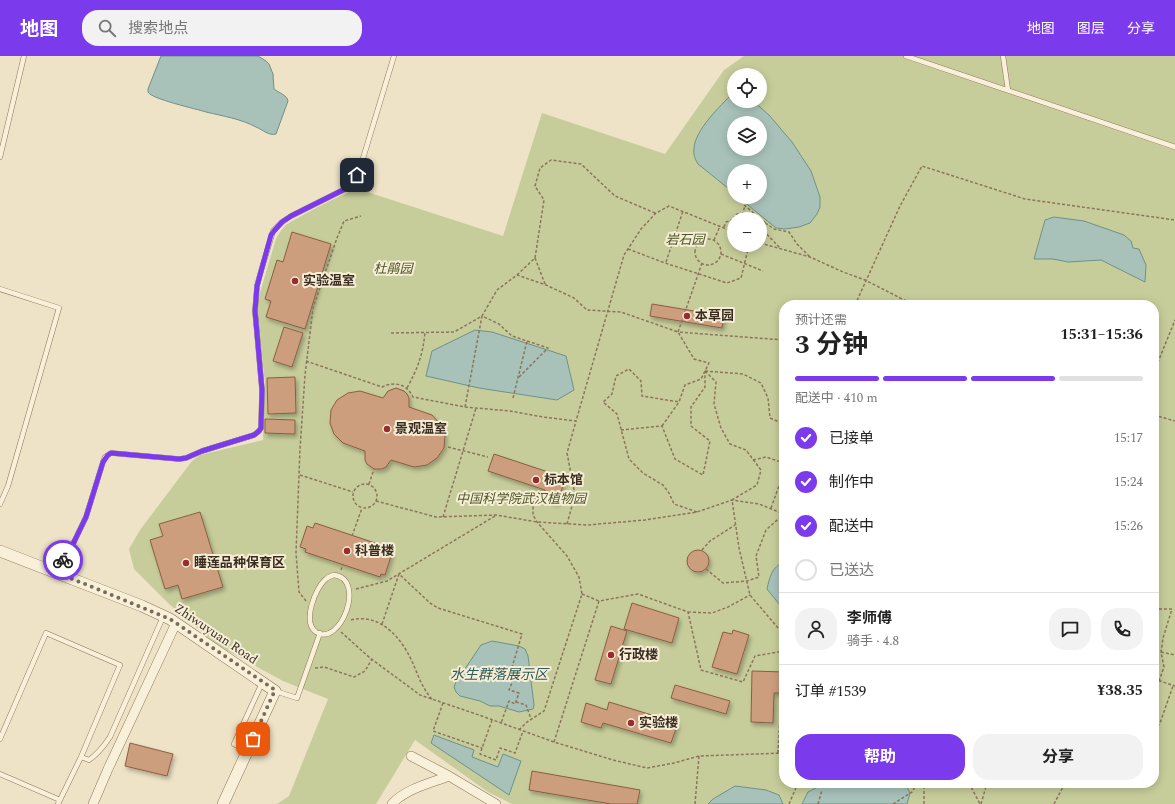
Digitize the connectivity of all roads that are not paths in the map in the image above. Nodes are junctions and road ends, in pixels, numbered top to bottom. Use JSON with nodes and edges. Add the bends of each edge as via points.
{"nodes":[{"id":1,"x":24,"y":56,"type":"edge"},
{"id":2,"x":394,"y":56,"type":"edge"},
{"id":3,"x":906,"y":56,"type":"edge"},
{"id":4,"x":1003,"y":56,"type":"edge"},
{"id":5,"x":1008,"y":90,"type":"junction"},
{"id":6,"x":1175,"y":147,"type":"edge"},
{"id":7,"x":0,"y":157,"type":"edge"},
{"id":8,"x":0,"y":289,"type":"edge"},
{"id":9,"x":0,"y":504,"type":"edge"},
{"id":10,"x":0,"y":551,"type":"edge"},
{"id":11,"x":58,"y":573,"type":"junction"},
{"id":12,"x":164,"y":616,"type":"junction"},
{"id":13,"x":176,"y":623,"type":"junction"},
{"id":14,"x":320,"y":634,"type":"junction"},
{"id":15,"x":263,"y":682,"type":"junction"},
{"id":16,"x":275,"y":690,"type":"junction"},
{"id":17,"x":0,"y":739,"type":"edge"},
{"id":18,"x":248,"y":751,"type":"junction"},
{"id":19,"x":81,"y":756,"type":"junction"},
{"id":20,"x":411,"y":756,"type":"dead end"},
{"id":21,"x":0,"y":774,"type":"edge"},
{"id":22,"x":449,"y":776,"type":"junction"},
{"id":23,"x":59,"y":802,"type":"edge"},
{"id":24,"x":93,"y":804,"type":"edge"},
{"id":25,"x":223,"y":804,"type":"edge"},
{"id":26,"x":392,"y":804,"type":"edge"},
{"id":27,"x":496,"y":804,"type":"edge"}],
"edges":[{"from":1,"to":7,"type":"lane"},
{"from":2,"to":11,"type":"lane","via":[[353,185],[291,216],[271,235],[255,300],[262,390],[261,428],[254,435],[186,458],[168,459],[111,453],[108,455],[103,462],[86,517]]},
{"from":3,"to":5,"type":"lane"},
{"from":4,"to":5,"type":"lane"},
{"from":5,"to":6,"type":"lane"},
{"from":8,"to":9,"type":"lane","via":[[59,308],[8,486]]},
{"from":10,"to":11,"type":"street","name":"Zhiwuyuan Road"},
{"from":11,"to":12,"type":"street","name":"Zhiwuyuan Road"},
{"from":12,"to":13,"type":"street","name":"Zhiwuyuan Road"},
{"from":12,"to":19,"type":"lane","via":[[110,737],[101,750],[89,760]]},
{"from":13,"to":15,"type":"street","name":"Zhiwuyuan Road"},
{"from":13,"to":24,"type":"street"},
{"from":14,"to":14,"type":"lane","via":[[314,630],[310,622],[312,605],[325,579],[334,575],[339,576],[349,586],[346,611],[340,624],[332,632]]},
{"from":14,"to":16,"type":"lane","via":[[297,698]]},
{"from":15,"to":16,"type":"street","name":"Zhiwuyuan Road"},
{"from":15,"to":18,"type":"lane","via":[[234,744]]},
{"from":16,"to":18,"type":"street"},
{"from":17,"to":19,"type":"lane","via":[[46,633],[120,665]]},
{"from":18,"to":25,"type":"street"},
{"from":19,"to":23,"type":"lane"},
{"from":20,"to":22,"type":"street"},
{"from":21,"to":23,"type":"lane"},
{"from":22,"to":26,"type":"street","via":[[410,791]]},
{"from":22,"to":27,"type":"street"}]}
